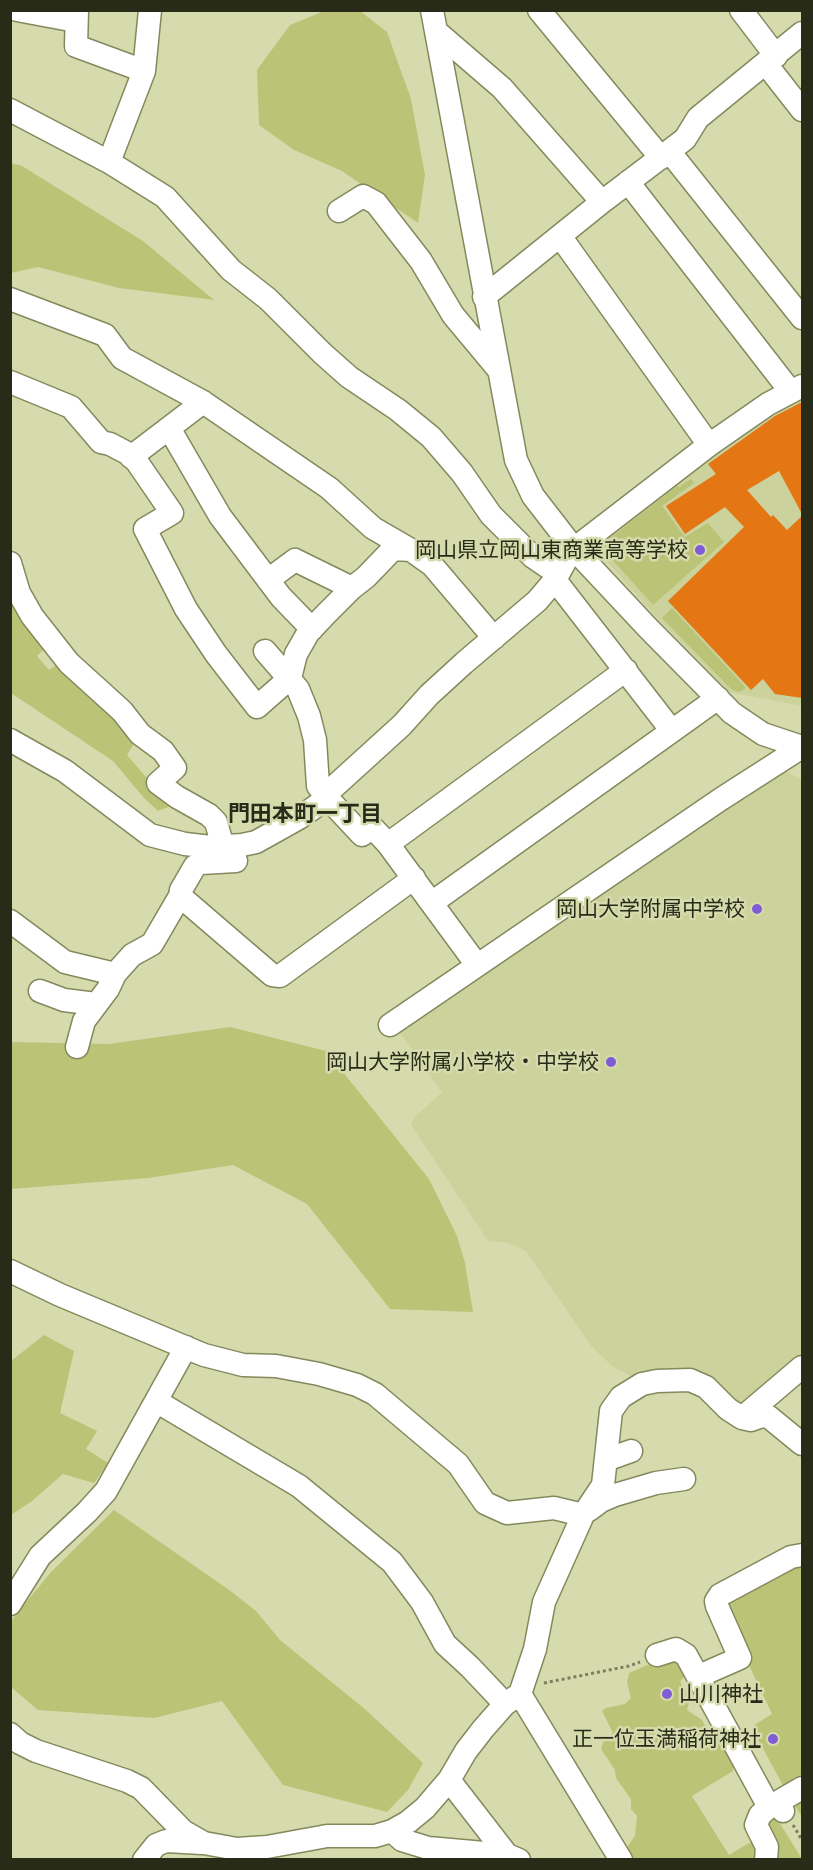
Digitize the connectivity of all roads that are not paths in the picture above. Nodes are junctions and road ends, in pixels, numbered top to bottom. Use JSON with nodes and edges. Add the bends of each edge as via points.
{"nodes":[{"id":1,"x":17,"y":10,"type":"edge"},
{"id":2,"x":150,"y":10,"type":"edge"},
{"id":3,"x":539,"y":10,"type":"edge"},
{"id":4,"x":741,"y":10,"type":"edge"},
{"id":5,"x":76,"y":16,"type":"edge"},
{"id":6,"x":435,"y":21,"type":"edge"},
{"id":7,"x":802,"y":33,"type":"edge"},
{"id":8,"x":771,"y":60,"type":"junction"},
{"id":9,"x":144,"y":71,"type":"junction"},
{"id":10,"x":10,"y":110,"type":"edge"},
{"id":11,"x":802,"y":110,"type":"edge"},
{"id":12,"x":665,"y":154,"type":"junction"},
{"id":13,"x":109,"y":162,"type":"junction"},
{"id":14,"x":628,"y":182,"type":"junction"},
{"id":15,"x":602,"y":202,"type":"junction"},
{"id":16,"x":339,"y":211,"type":"dead end"},
{"id":17,"x":560,"y":236,"type":"junction"},
{"id":18,"x":484,"y":297,"type":"junction"},
{"id":19,"x":10,"y":300,"type":"edge"},
{"id":20,"x":802,"y":318,"type":"edge"},
{"id":21,"x":499,"y":370,"type":"junction"},
{"id":22,"x":10,"y":382,"type":"edge"},
{"id":23,"x":796,"y":389,"type":"edge"},
{"id":24,"x":203,"y":402,"type":"junction"},
{"id":25,"x":169,"y":428,"type":"junction"},
{"id":26,"x":709,"y":445,"type":"junction"},
{"id":27,"x":131,"y":456,"type":"junction"},
{"id":28,"x":574,"y":549,"type":"junction"},
{"id":29,"x":411,"y":550,"type":"junction"},
{"id":30,"x":10,"y":563,"type":"edge"},
{"id":31,"x":556,"y":577,"type":"junction"},
{"id":32,"x":268,"y":580,"type":"junction"},
{"id":33,"x":352,"y":588,"type":"junction"},
{"id":34,"x":312,"y":629,"type":"junction"},
{"id":35,"x":494,"y":638,"type":"junction"},
{"id":36,"x":265,"y":651,"type":"dead end"},
{"id":37,"x":626,"y":670,"type":"junction"},
{"id":38,"x":290,"y":678,"type":"junction"},
{"id":39,"x":718,"y":698,"type":"junction"},
{"id":40,"x":672,"y":731,"type":"junction"},
{"id":41,"x":10,"y":740,"type":"edge"},
{"id":42,"x":802,"y":747,"type":"edge"},
{"id":43,"x":325,"y":795,"type":"junction"},
{"id":44,"x":221,"y":841,"type":"junction"},
{"id":45,"x":388,"y":844,"type":"junction"},
{"id":46,"x":414,"y":878,"type":"junction"},
{"id":47,"x":180,"y":896,"type":"junction"},
{"id":48,"x":433,"y":902,"type":"junction"},
{"id":49,"x":10,"y":921,"type":"edge"},
{"id":50,"x":477,"y":966,"type":"junction"},
{"id":51,"x":116,"y":974,"type":"junction"},
{"id":52,"x":40,"y":991,"type":"dead end"},
{"id":53,"x":96,"y":1004,"type":"junction"},
{"id":54,"x":390,"y":1025,"type":"dead end"},
{"id":55,"x":77,"y":1047,"type":"dead end"},
{"id":56,"x":10,"y":1271,"type":"edge"},
{"id":57,"x":186,"y":1347,"type":"junction"},
{"id":58,"x":802,"y":1367,"type":"edge"},
{"id":59,"x":156,"y":1401,"type":"junction"},
{"id":60,"x":742,"y":1418,"type":"junction"},
{"id":61,"x":802,"y":1444,"type":"edge"},
{"id":62,"x":631,"y":1451,"type":"dead end"},
{"id":63,"x":606,"y":1460,"type":"junction"},
{"id":64,"x":684,"y":1479,"type":"dead end"},
{"id":65,"x":583,"y":1515,"type":"junction"},
{"id":66,"x":802,"y":1555,"type":"edge"},
{"id":67,"x":10,"y":1604,"type":"edge"},
{"id":68,"x":657,"y":1655,"type":"road end"},
{"id":69,"x":699,"y":1676,"type":"junction"},
{"id":70,"x":516,"y":1695,"type":"junction"},
{"id":71,"x":10,"y":1734,"type":"edge"},
{"id":72,"x":449,"y":1780,"type":"junction"},
{"id":73,"x":802,"y":1788,"type":"edge"},
{"id":74,"x":777,"y":1807,"type":"junction"},
{"id":75,"x":392,"y":1831,"type":"junction"},
{"id":76,"x":215,"y":1850,"type":"edge"},
{"id":77,"x":513,"y":1857,"type":"edge"},
{"id":78,"x":144,"y":1860,"type":"edge"},
{"id":79,"x":621,"y":1860,"type":"edge"},
{"id":80,"x":766,"y":1860,"type":"edge"}],
"edges":[{"from":1,"to":5,"type":"street"},
{"from":2,"to":9,"type":"street"},
{"from":3,"to":12,"type":"street"},
{"from":4,"to":8,"type":"street"},
{"from":5,"to":9,"type":"street","via":[[76,46]]},
{"from":6,"to":15,"type":"street","via":[[501,88]]},
{"from":6,"to":18,"type":"street"},
{"from":7,"to":8,"type":"street"},
{"from":8,"to":11,"type":"street"},
{"from":8,"to":12,"type":"street","via":[[698,118],[685,139]]},
{"from":9,"to":13,"type":"street"},
{"from":10,"to":13,"type":"street"},
{"from":12,"to":14,"type":"street"},
{"from":12,"to":20,"type":"street"},
{"from":13,"to":31,"type":"street","via":[[165,197],[231,270],[268,299],[322,353],[431,437],[462,472],[491,515]]},
{"from":14,"to":15,"type":"street"},
{"from":14,"to":23,"type":"street"},
{"from":15,"to":17,"type":"street"},
{"from":16,"to":21,"type":"street","via":[[363,196],[376,203],[421,261],[453,315]]},
{"from":17,"to":18,"type":"street"},
{"from":17,"to":26,"type":"street"},
{"from":18,"to":21,"type":"street"},
{"from":19,"to":24,"type":"street","via":[[105,335],[122,358]]},
{"from":21,"to":28,"type":"street","via":[[516,460],[533,496]]},
{"from":22,"to":27,"type":"street","via":[[71,407],[101,442]]},
{"from":23,"to":26,"type":"street"},
{"from":24,"to":25,"type":"street"},
{"from":24,"to":29,"type":"street","via":[[329,488],[373,528]]},
{"from":25,"to":27,"type":"street"},
{"from":25,"to":32,"type":"street","via":[[220,516]]},
{"from":26,"to":28,"type":"street"},
{"from":27,"to":38,"type":"street","via":[[172,513],[145,529],[186,609],[216,654],[257,707]]},
{"from":28,"to":31,"type":"street"},
{"from":28,"to":39,"type":"street"},
{"from":29,"to":33,"type":"street","via":[[393,549]]},
{"from":29,"to":35,"type":"street","via":[[432,564]]},
{"from":30,"to":44,"type":"street","via":[[19,594],[69,663],[122,711],[140,734],[163,751],[175,768],[158,783],[216,822]]},
{"from":31,"to":35,"type":"street","via":[[537,601]]},
{"from":31,"to":37,"type":"street"},
{"from":32,"to":33,"type":"street","via":[[295,560]]},
{"from":32,"to":34,"type":"street"},
{"from":33,"to":34,"type":"street"},
{"from":34,"to":38,"type":"street","via":[[296,654]]},
{"from":35,"to":43,"type":"street","via":[[429,695],[352,772],[349,782]]},
{"from":36,"to":38,"type":"street"},
{"from":37,"to":40,"type":"street"},
{"from":37,"to":45,"type":"street"},
{"from":38,"to":43,"type":"street","via":[[309,716],[318,786]]},
{"from":39,"to":40,"type":"street"},
{"from":39,"to":42,"type":"street","via":[[763,734]]},
{"from":40,"to":48,"type":"street"},
{"from":41,"to":44,"type":"street","via":[[65,771],[150,835],[185,844]]},
{"from":42,"to":50,"type":"street"},
{"from":43,"to":44,"type":"street","via":[[322,802],[256,842]]},
{"from":43,"to":45,"type":"street","via":[[362,835],[372,827]]},
{"from":43,"to":47,"type":"street","via":[[332,812],[328,815],[254,858],[201,862],[195,866]]},
{"from":45,"to":46,"type":"street"},
{"from":46,"to":47,"type":"street","via":[[280,976],[272,975]]},
{"from":46,"to":48,"type":"street"},
{"from":47,"to":51,"type":"street","via":[[152,944],[132,955]]},
{"from":48,"to":50,"type":"street"},
{"from":49,"to":51,"type":"street","via":[[65,962]]},
{"from":50,"to":54,"type":"street"},
{"from":51,"to":53,"type":"street"},
{"from":52,"to":53,"type":"street"},
{"from":53,"to":55,"type":"street","via":[[84,1021]]},
{"from":56,"to":57,"type":"street"},
{"from":57,"to":59,"type":"street"},
{"from":57,"to":65,"type":"street","via":[[243,1365],[276,1366],[357,1385],[375,1394],[458,1464],[485,1503],[507,1513],[554,1508]]},
{"from":58,"to":60,"type":"street"},
{"from":59,"to":67,"type":"street","via":[[106,1491],[40,1556]]},
{"from":59,"to":70,"type":"street","via":[[299,1486],[392,1562],[422,1602],[445,1644],[470,1666]]},
{"from":60,"to":61,"type":"street","via":[[769,1417]]},
{"from":60,"to":63,"type":"street","via":[[696,1381],[642,1384],[621,1397],[611,1411]]},
{"from":62,"to":63,"type":"street"},
{"from":63,"to":65,"type":"street","via":[[603,1485]]},
{"from":64,"to":65,"type":"street","via":[[615,1494]]},
{"from":65,"to":70,"type":"street","via":[[544,1602],[535,1649]]},
{"from":66,"to":69,"type":"street","via":[[727,1590],[717,1599],[740,1658]]},
{"from":68,"to":69,"type":"street","via":[[680,1649]]},
{"from":69,"to":74,"type":"street"},
{"from":70,"to":72,"type":"street","via":[[466,1751]]},
{"from":70,"to":79,"type":"street"},
{"from":71,"to":76,"type":"street","via":[[36,1751],[141,1788],[183,1831]]},
{"from":72,"to":75,"type":"street","via":[[425,1808]]},
{"from":72,"to":77,"type":"street"},
{"from":73,"to":74,"type":"street"},
{"from":74,"to":80,"type":"street","via":[[760,1815],[756,1825],[767,1847]]},
{"from":75,"to":76,"type":"street","via":[[375,1836],[327,1836],[267,1847]]},
{"from":75,"to":77,"type":"street","via":[[402,1840],[428,1848]]},
{"from":76,"to":78,"type":"street","via":[[166,1841],[156,1845]]}]}
